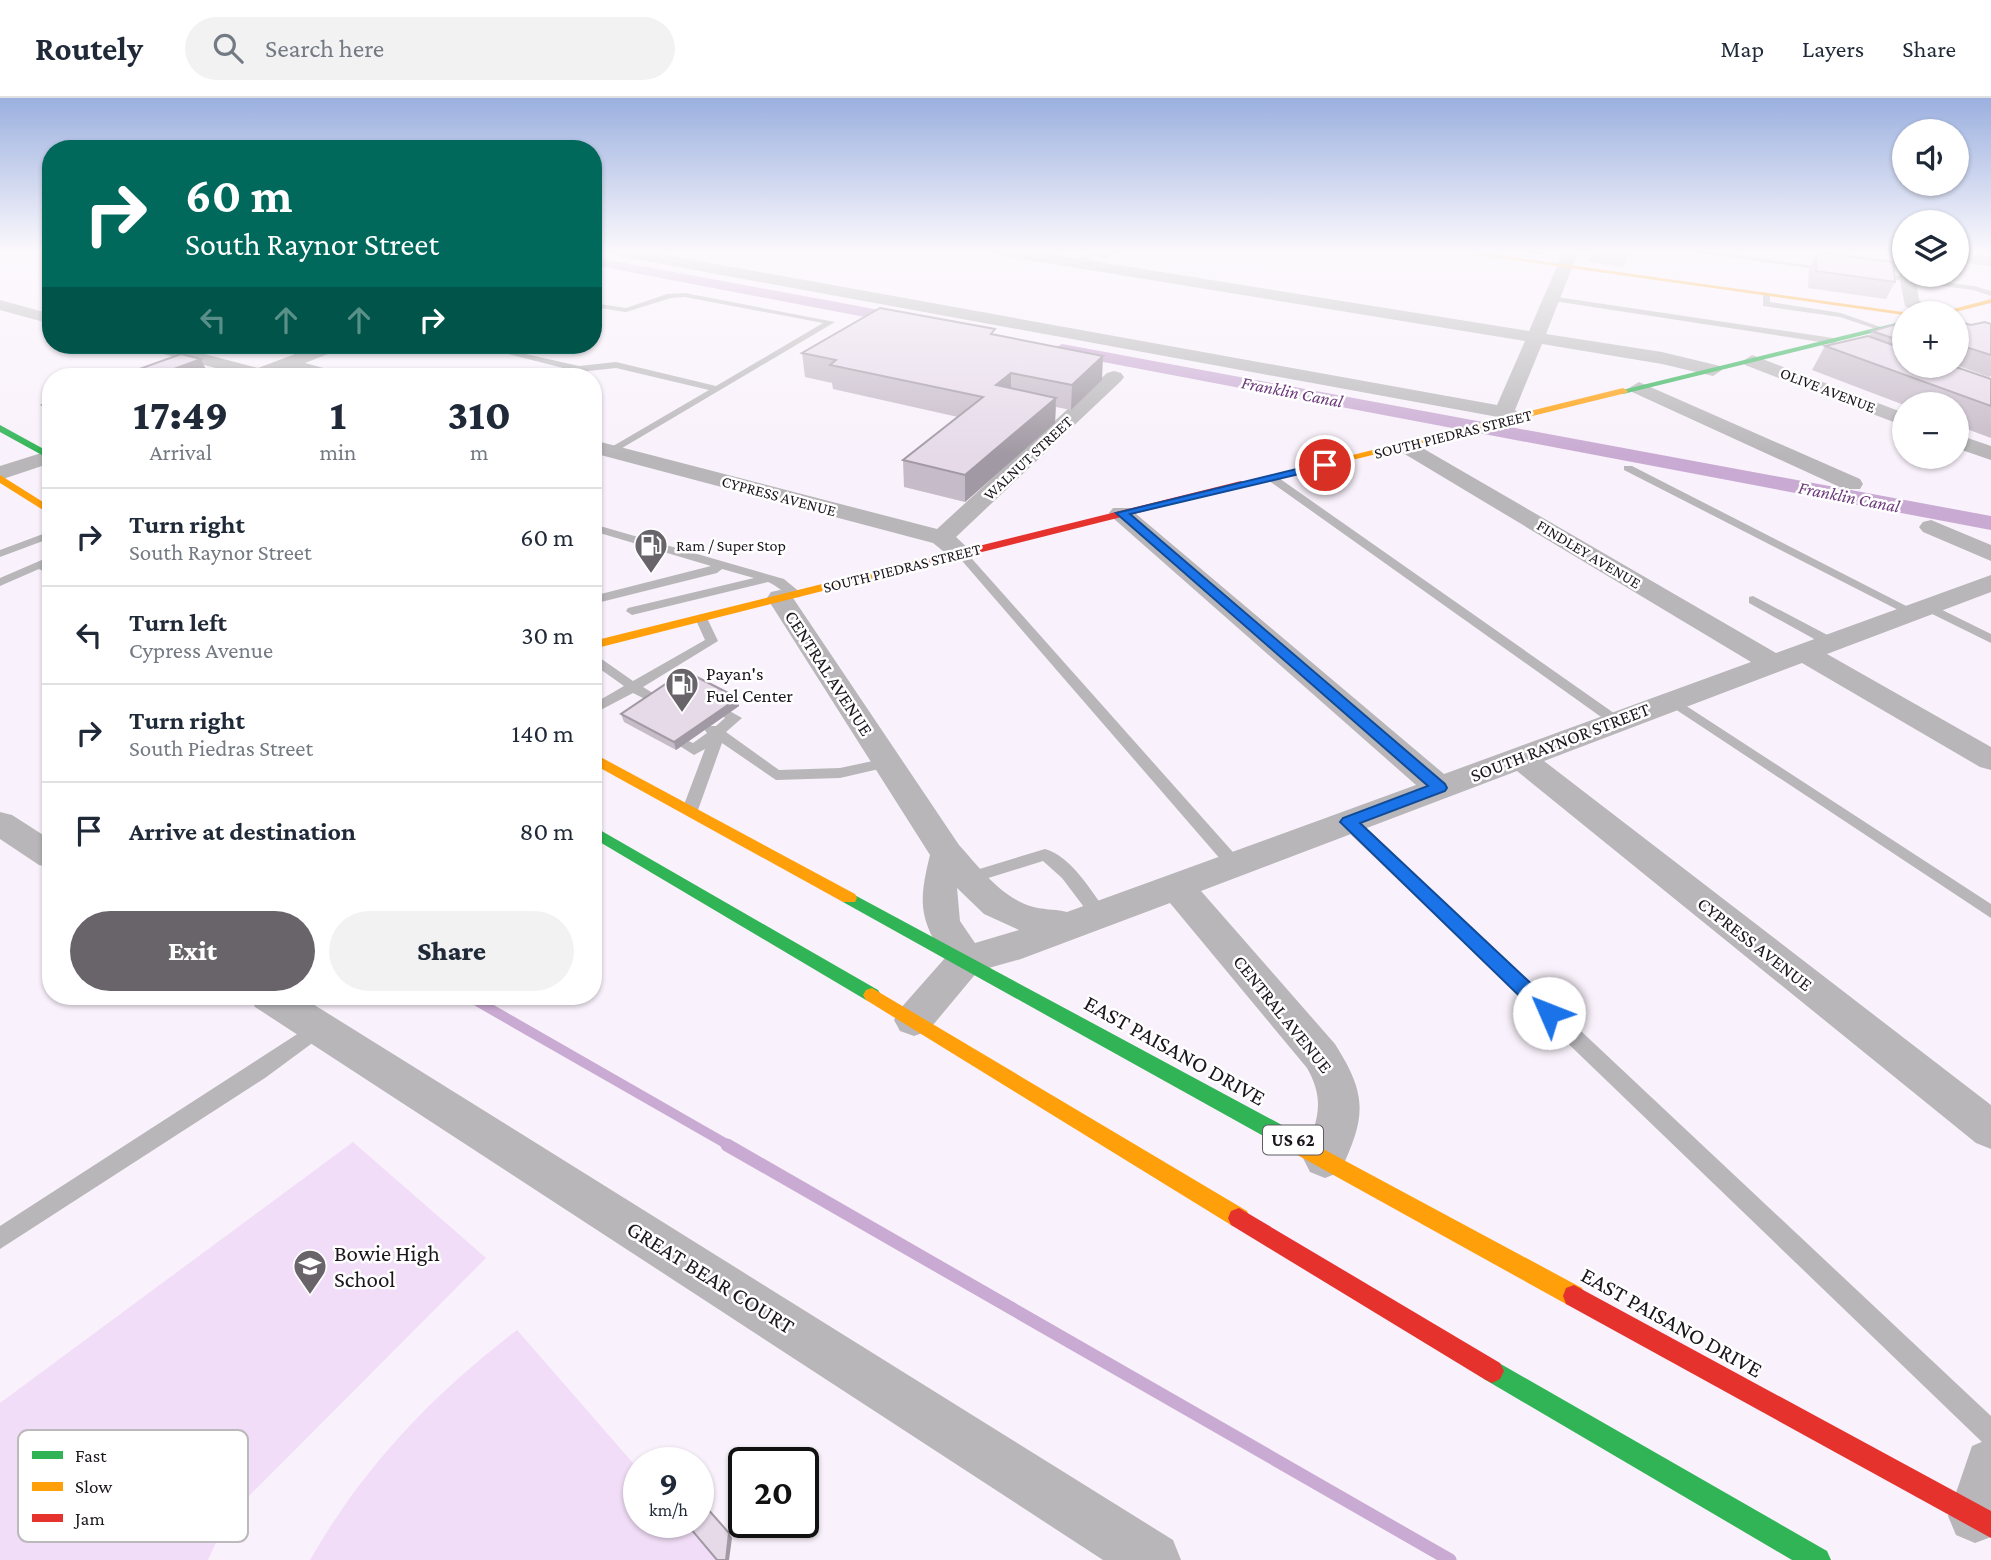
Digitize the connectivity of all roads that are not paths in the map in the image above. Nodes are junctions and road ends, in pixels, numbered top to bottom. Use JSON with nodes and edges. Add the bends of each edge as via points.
{"nodes":[{"id":1,"x":811,"y":318,"type":"edge"},
{"id":2,"x":978,"y":318,"type":"edge"},
{"id":3,"x":1430,"y":318,"type":"edge"},
{"id":4,"x":1542,"y":318,"type":"edge"},
{"id":5,"x":1683,"y":318,"type":"edge"},
{"id":6,"x":1850,"y":318,"type":"edge"},
{"id":7,"x":1969,"y":322,"type":"edge"},
{"id":8,"x":1977,"y":323,"type":"edge"},
{"id":9,"x":1892,"y":326,"type":"edge"},
{"id":10,"x":1882,"y":329,"type":"junction"},
{"id":11,"x":1535,"y":337,"type":"junction"},
{"id":12,"x":1833,"y":341,"type":"junction"},
{"id":13,"x":182,"y":354,"type":"edge"},
{"id":14,"x":312,"y":354,"type":"edge"},
{"id":15,"x":515,"y":354,"type":"edge"},
{"id":16,"x":1752,"y":361,"type":"junction"},
{"id":17,"x":286,"y":364,"type":"junction"},
{"id":18,"x":232,"y":368,"type":"edge"},
{"id":19,"x":275,"y":368,"type":"edge"},
{"id":20,"x":301,"y":368,"type":"edge"},
{"id":21,"x":575,"y":368,"type":"edge"},
{"id":22,"x":588,"y":368,"type":"edge"},
{"id":23,"x":1713,"y":370,"type":"junction"},
{"id":24,"x":1107,"y":376,"type":"dead end"},
{"id":25,"x":1639,"y":388,"type":"junction"},
{"id":26,"x":716,"y":389,"type":"junction"},
{"id":27,"x":1892,"y":415,"type":"edge"},
{"id":28,"x":1506,"y":417,"type":"junction"},
{"id":29,"x":0,"y":428,"type":"edge"},
{"id":30,"x":1969,"y":445,"type":"edge"},
{"id":31,"x":1405,"y":446,"type":"junction"},
{"id":32,"x":603,"y":449,"type":"edge"},
{"id":33,"x":42,"y":452,"type":"edge"},
{"id":34,"x":1991,"y":454,"type":"edge"},
{"id":35,"x":42,"y":460,"type":"edge"},
{"id":36,"x":1628,"y":468,"type":"dead end"},
{"id":37,"x":0,"y":476,"type":"edge"},
{"id":38,"x":1272,"y":478,"type":"junction"},
{"id":39,"x":1852,"y":484,"type":"dead end"},
{"id":40,"x":42,"y":506,"type":"edge"},
{"id":41,"x":1121,"y":513,"type":"junction"},
{"id":42,"x":1931,"y":527,"type":"dead end"},
{"id":43,"x":602,"y":530,"type":"edge"},
{"id":44,"x":42,"y":538,"type":"edge"},
{"id":45,"x":942,"y":538,"type":"junction"},
{"id":46,"x":0,"y":554,"type":"edge"},
{"id":47,"x":961,"y":554,"type":"junction"},
{"id":48,"x":1991,"y":554,"type":"edge"},
{"id":49,"x":42,"y":563,"type":"edge"},
{"id":50,"x":717,"y":567,"type":"junction"},
{"id":51,"x":0,"y":582,"type":"edge"},
{"id":52,"x":1991,"y":583,"type":"edge"},
{"id":53,"x":686,"y":587,"type":"junction"},
{"id":54,"x":724,"y":589,"type":"junction"},
{"id":55,"x":781,"y":590,"type":"junction"},
{"id":56,"x":621,"y":593,"type":"junction"},
{"id":57,"x":657,"y":594,"type":"junction"},
{"id":58,"x":602,"y":598,"type":"edge"},
{"id":59,"x":1753,"y":600,"type":"dead end"},
{"id":60,"x":735,"y":609,"type":"junction"},
{"id":61,"x":1919,"y":609,"type":"junction"},
{"id":62,"x":632,"y":611,"type":"junction"},
{"id":63,"x":701,"y":618,"type":"junction"},
{"id":64,"x":641,"y":633,"type":"junction"},
{"id":65,"x":1991,"y":639,"type":"edge"},
{"id":66,"x":602,"y":645,"type":"edge"},
{"id":67,"x":1802,"y":653,"type":"junction"},
{"id":68,"x":602,"y":656,"type":"edge"},
{"id":69,"x":655,"y":675,"type":"junction"},
{"id":70,"x":673,"y":685,"type":"edge"},
{"id":71,"x":633,"y":687,"type":"junction"},
{"id":72,"x":654,"y":698,"type":"edge"},
{"id":73,"x":1671,"y":700,"type":"junction"},
{"id":74,"x":602,"y":708,"type":"edge"},
{"id":75,"x":726,"y":713,"type":"edge"},
{"id":76,"x":1616,"y":721,"type":"junction"},
{"id":77,"x":712,"y":730,"type":"junction"},
{"id":78,"x":682,"y":743,"type":"edge"},
{"id":79,"x":1520,"y":758,"type":"junction"},
{"id":80,"x":1991,"y":760,"type":"edge"},
{"id":81,"x":602,"y":763,"type":"edge"},
{"id":82,"x":887,"y":763,"type":"junction"},
{"id":83,"x":1440,"y":788,"type":"junction"},
{"id":84,"x":690,"y":810,"type":"junction"},
{"id":85,"x":1348,"y":822,"type":"junction"},
{"id":86,"x":0,"y":823,"type":"edge"},
{"id":87,"x":602,"y":836,"type":"edge"},
{"id":88,"x":42,"y":850,"type":"edge"},
{"id":89,"x":1234,"y":864,"type":"junction"},
{"id":90,"x":958,"y":866,"type":"junction"},
{"id":91,"x":1176,"y":886,"type":"junction"},
{"id":92,"x":1991,"y":912,"type":"edge"},
{"id":93,"x":1083,"y":920,"type":"junction"},
{"id":94,"x":966,"y":960,"type":"junction"},
{"id":95,"x":283,"y":1005,"type":"edge"},
{"id":96,"x":914,"y":1020,"type":"junction"},
{"id":97,"x":320,"y":1028,"type":"junction"},
{"id":98,"x":1991,"y":1130,"type":"edge"},
{"id":99,"x":1325,"y":1158,"type":"junction"},
{"id":100,"x":0,"y":1238,"type":"edge"},
{"id":101,"x":1991,"y":1433,"type":"edge"},
{"id":102,"x":1991,"y":1465,"type":"edge"},
{"id":103,"x":1983,"y":1520,"type":"edge"},
{"id":104,"x":1153,"y":1560,"type":"edge"},
{"id":105,"x":1818,"y":1560,"type":"edge"}],
"edges":[{"from":1,"to":26,"type":"lane","via":[[831,322]]},
{"from":2,"to":28,"type":"street"},
{"from":3,"to":11,"type":"street"},
{"from":4,"to":11,"type":"street"},
{"from":5,"to":12,"type":"lane"},
{"from":6,"to":10,"type":"lane"},
{"from":7,"to":8,"type":"main road"},
{"from":9,"to":10,"type":"main road","name":"SOUTH PIEDRAS STREET"},
{"from":10,"to":12,"type":"main road","name":"SOUTH PIEDRAS STREET"},
{"from":11,"to":23,"type":"street"},
{"from":11,"to":28,"type":"street"},
{"from":12,"to":16,"type":"main road","name":"SOUTH PIEDRAS STREET"},
{"from":13,"to":18,"type":"street"},
{"from":14,"to":17,"type":"street"},
{"from":15,"to":21,"type":"lane"},
{"from":16,"to":23,"type":"main road","name":"SOUTH PIEDRAS STREET"},
{"from":16,"to":27,"type":"street","name":"OLIVE AVENUE"},
{"from":17,"to":19,"type":"street"},
{"from":17,"to":20,"type":"street"},
{"from":22,"to":26,"type":"lane","via":[[616,365]]},
{"from":23,"to":25,"type":"main road","name":"SOUTH PIEDRAS STREET"},
{"from":24,"to":45,"type":"street","name":"WALNUT STREET"},
{"from":25,"to":28,"type":"main road","name":"SOUTH PIEDRAS STREET"},
{"from":25,"to":39,"type":"street"},
{"from":26,"to":32,"type":"lane"},
{"from":28,"to":31,"type":"main road","name":"SOUTH PIEDRAS STREET"},
{"from":29,"to":33,"type":"main road"},
{"from":30,"to":34,"type":"street"},
{"from":31,"to":38,"type":"main road","name":"SOUTH PIEDRAS STREET"},
{"from":31,"to":67,"type":"street","name":"FINDLEY AVENUE"},
{"from":32,"to":45,"type":"street","name":"CYPRESS AVENUE"},
{"from":35,"to":37,"type":"street"},
{"from":36,"to":61,"type":"lane"},
{"from":37,"to":40,"type":"main road"},
{"from":38,"to":41,"type":"main road","name":"SOUTH PIEDRAS STREET"},
{"from":38,"to":76,"type":"lane"},
{"from":41,"to":47,"type":"main road","name":"SOUTH PIEDRAS STREET"},
{"from":41,"to":83,"type":"street"},
{"from":42,"to":48,"type":"street"},
{"from":43,"to":50,"type":"lane"},
{"from":44,"to":46,"type":"lane"},
{"from":45,"to":47,"type":"street","name":"CYPRESS AVENUE"},
{"from":47,"to":55,"type":"main road","name":"SOUTH PIEDRAS STREET"},
{"from":47,"to":89,"type":"lane"},
{"from":49,"to":51,"type":"lane"},
{"from":50,"to":53,"type":"lane"},
{"from":50,"to":54,"type":"lane"},
{"from":50,"to":55,"type":"lane"},
{"from":52,"to":61,"type":"street","name":"SOUTH RAYNOR STREET"},
{"from":53,"to":54,"type":"lane"},
{"from":53,"to":57,"type":"lane"},
{"from":53,"to":57,"type":"lane"},
{"from":54,"to":55,"type":"lane"},
{"from":54,"to":60,"type":"lane"},
{"from":55,"to":60,"type":"main road","name":"SOUTH PIEDRAS STREET"},
{"from":55,"to":82,"type":"street","name":"CENTRAL AVENUE"},
{"from":56,"to":57,"type":"lane"},
{"from":56,"to":58,"type":"lane"},
{"from":56,"to":62,"type":"lane"},
{"from":57,"to":62,"type":"lane"},
{"from":59,"to":67,"type":"lane"},
{"from":60,"to":63,"type":"main road","name":"SOUTH PIEDRAS STREET"},
{"from":61,"to":65,"type":"lane"},
{"from":61,"to":67,"type":"street","name":"SOUTH RAYNOR STREET"},
{"from":62,"to":64,"type":"lane"},
{"from":63,"to":64,"type":"main road","name":"SOUTH PIEDRAS STREET"},
{"from":63,"to":69,"type":"lane","via":[[712,641]]},
{"from":64,"to":66,"type":"main road","name":"SOUTH PIEDRAS STREET"},
{"from":67,"to":73,"type":"street","name":"SOUTH RAYNOR STREET"},
{"from":67,"to":80,"type":"street","name":"FINDLEY AVENUE"},
{"from":68,"to":71,"type":"lane"},
{"from":69,"to":70,"type":"lane"},
{"from":69,"to":71,"type":"lane"},
{"from":71,"to":72,"type":"lane"},
{"from":71,"to":74,"type":"lane","via":[[613,705]]},
{"from":73,"to":76,"type":"street","name":"SOUTH RAYNOR STREET"},
{"from":73,"to":92,"type":"lane"},
{"from":75,"to":77,"type":"lane","via":[[735,718]]},
{"from":76,"to":79,"type":"street","name":"SOUTH RAYNOR STREET"},
{"from":77,"to":78,"type":"lane","via":[[694,750]]},
{"from":77,"to":82,"type":"lane","via":[[776,775],[840,773]]},
{"from":77,"to":84,"type":"lane"},
{"from":79,"to":83,"type":"street","name":"SOUTH RAYNOR STREET"},
{"from":79,"to":98,"type":"street","name":"CYPRESS AVENUE"},
{"from":81,"to":84,"type":"main road","name":"EAST PAISANO DRIVE","number":"US 62"},
{"from":82,"to":90,"type":"street","name":"CENTRAL AVENUE"},
{"from":83,"to":85,"type":"street","name":"SOUTH RAYNOR STREET"},
{"from":84,"to":94,"type":"main road","name":"EAST PAISANO DRIVE","number":"US 62"},
{"from":85,"to":89,"type":"street","name":"SOUTH RAYNOR STREET"},
{"from":85,"to":101,"type":"lane"},
{"from":86,"to":88,"type":"street"},
{"from":87,"to":96,"type":"main road"},
{"from":89,"to":91,"type":"street","name":"SOUTH RAYNOR STREET"},
{"from":90,"to":93,"type":"street","name":"CENTRAL AVENUE","via":[[998,908],[1035,923]]},
{"from":90,"to":93,"type":"lane","via":[[1045,855],[1075,883]]},
{"from":90,"to":94,"type":"street","via":[[937,904],[944,929]]},
{"from":91,"to":93,"type":"street","name":"SOUTH RAYNOR STREET"},
{"from":91,"to":99,"type":"street","name":"CENTRAL AVENUE","via":[[1321,1056],[1337,1081],[1342,1098]]},
{"from":93,"to":94,"type":"street","name":"SOUTH RAYNOR STREET"},
{"from":94,"to":96,"type":"street"},
{"from":94,"to":99,"type":"main road","name":"EAST PAISANO DRIVE","number":"US 62"},
{"from":95,"to":97,"type":"street","name":"GREAT BEAR COURT"},
{"from":96,"to":105,"type":"main road","via":[[1428,1334]]},
{"from":97,"to":100,"type":"lane"},
{"from":97,"to":104,"type":"street","name":"GREAT BEAR COURT"},
{"from":99,"to":103,"type":"main road","name":"EAST PAISANO DRIVE","number":"US 62"},
{"from":102,"to":103,"type":"street"}]}
